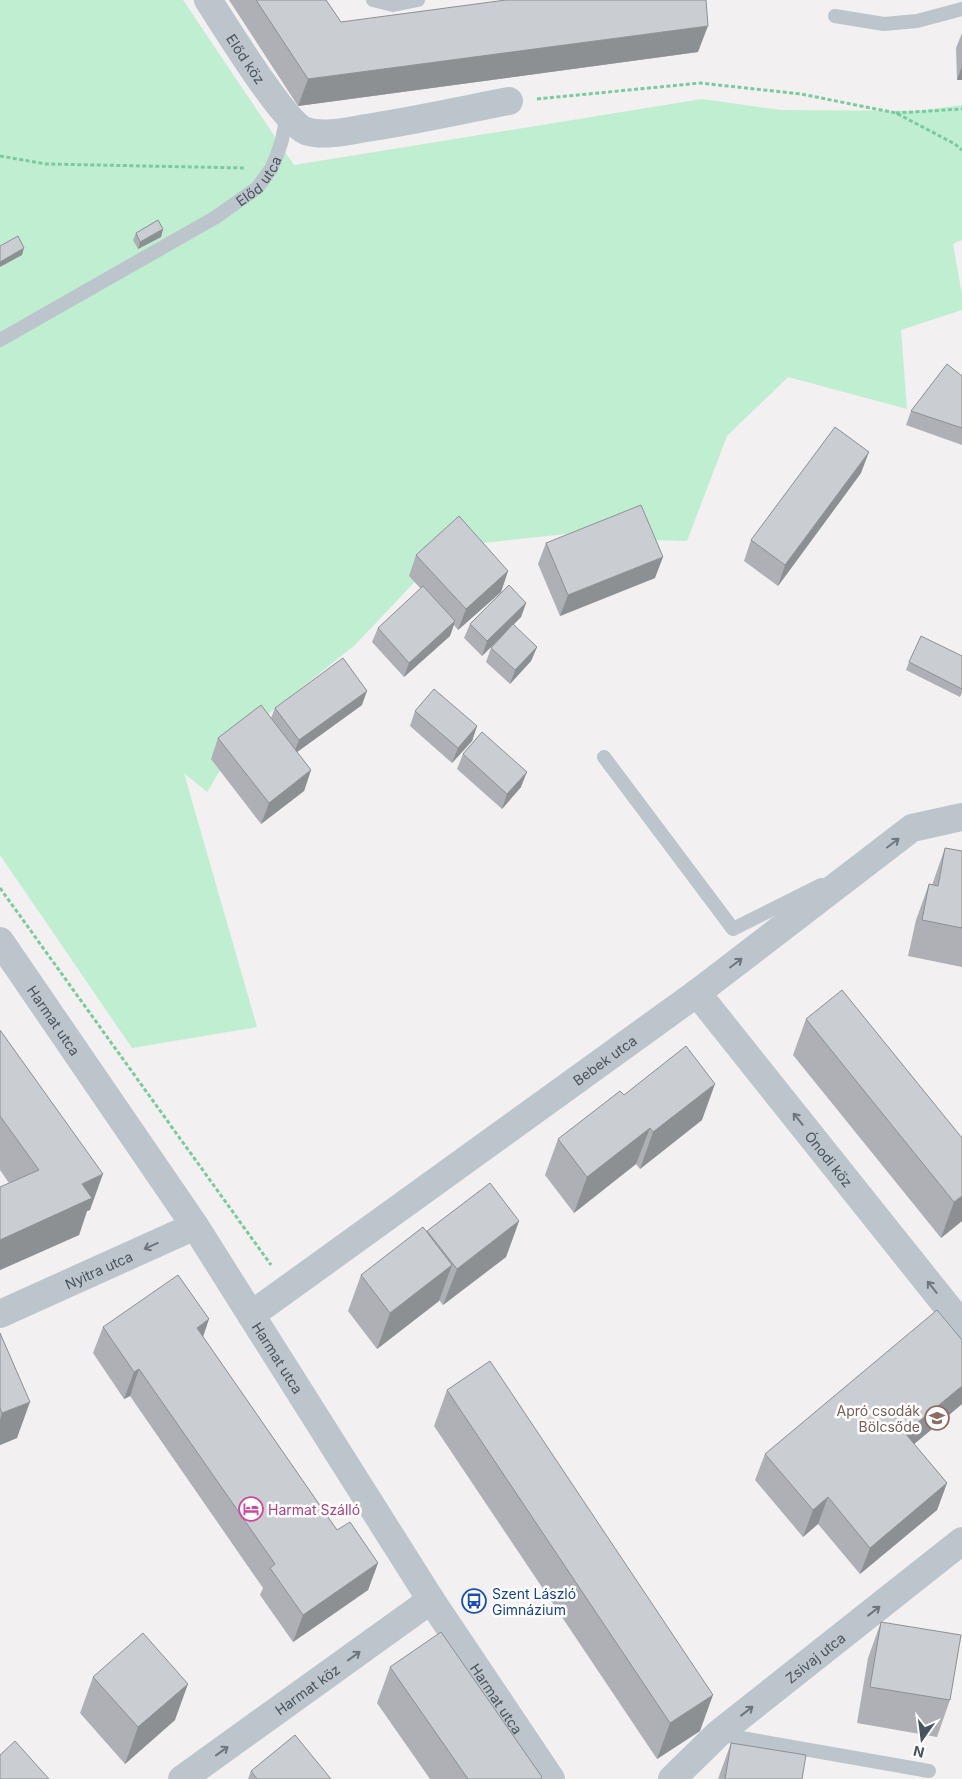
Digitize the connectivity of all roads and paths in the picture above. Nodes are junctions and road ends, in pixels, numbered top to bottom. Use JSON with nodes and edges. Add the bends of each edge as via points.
{"nodes":[{"id":1,"x":208,"y":0,"type":"edge"},
{"id":2,"x":372,"y":0,"type":"edge"},
{"id":3,"x":418,"y":0,"type":"edge"},
{"id":4,"x":962,"y":9,"type":"edge"},
{"id":5,"x":835,"y":16,"type":"dead end"},
{"id":6,"x":509,"y":101,"type":"joint"},
{"id":7,"x":962,"y":110,"type":"edge"},
{"id":8,"x":896,"y":113,"type":"junction"},
{"id":9,"x":287,"y":115,"type":"junction"},
{"id":10,"x":962,"y":150,"type":"edge"},
{"id":11,"x":0,"y":156,"type":"edge"},
{"id":12,"x":270,"y":169,"type":"junction"},
{"id":13,"x":0,"y":340,"type":"edge"},
{"id":14,"x":604,"y":757,"type":"dead end"},
{"id":15,"x":962,"y":817,"type":"edge"},
{"id":16,"x":868,"y":862,"type":"junction"},
{"id":17,"x":0,"y":888,"type":"edge"},
{"id":18,"x":0,"y":940,"type":"edge"},
{"id":19,"x":697,"y":992,"type":"junction"},
{"id":20,"x":195,"y":1226,"type":"junction"},
{"id":21,"x":287,"y":1289,"type":"junction"},
{"id":22,"x":0,"y":1314,"type":"edge"},
{"id":23,"x":251,"y":1315,"type":"junction"},
{"id":24,"x":962,"y":1325,"type":"edge"},
{"id":25,"x":962,"y":1541,"type":"edge"},
{"id":26,"x":431,"y":1600,"type":"junction"},
{"id":27,"x":718,"y":1734,"type":"junction"},
{"id":28,"x":929,"y":1771,"type":"dead end"},
{"id":29,"x":182,"y":1779,"type":"edge"},
{"id":30,"x":551,"y":1779,"type":"edge"},
{"id":31,"x":672,"y":1779,"type":"edge"}],
"edges":[{"from":1,"to":9,"type":"street","name":"Előd köz"},
{"from":2,"to":3,"type":"lane","via":[[393,4]]},
{"from":4,"to":5,"type":"lane","via":[[917,21],[884,24]]},
{"from":6,"to":8,"type":"path","via":[[700,83],[801,94]]},
{"from":6,"to":9,"type":"street","via":[[330,134],[305,131]]},
{"from":7,"to":8,"type":"path"},
{"from":8,"to":10,"type":"path"},
{"from":9,"to":12,"type":"lane","name":"Előd utca","via":[[282,140]]},
{"from":11,"to":12,"type":"path","via":[[46,164]]},
{"from":12,"to":13,"type":"lane","name":"Előd utca","via":[[258,188],[216,217]]},
{"from":14,"to":16,"type":"lane","via":[[733,929]]},
{"from":16,"to":15,"type":"street","name":"Bebek utca","one_way":true,"via":[[912,828]]},
{"from":19,"to":16,"type":"street","name":"Bebek utca","one_way":true},
{"from":17,"to":21,"type":"path"},
{"from":18,"to":20,"type":"street","name":"Harmat utca"},
{"from":19,"to":21,"type":"street","name":"Bebek utca"},
{"from":24,"to":19,"type":"street","name":"Ónodi köz","one_way":true},
{"from":20,"to":22,"type":"street","name":"Nyitra utca","one_way":true},
{"from":20,"to":23,"type":"street","name":"Harmat utca"},
{"from":21,"to":23,"type":"street","name":"Bebek utca"},
{"from":23,"to":26,"type":"street","name":"Harmat utca"},
{"from":27,"to":25,"type":"street","name":"Zsivaj utca","one_way":true},
{"from":29,"to":26,"type":"street","name":"Harmat köz","one_way":true},
{"from":26,"to":30,"type":"street","name":"Harmat utca"},
{"from":27,"to":28,"type":"lane"},
{"from":27,"to":31,"type":"street","name":"Zsivaj utca"}]}
